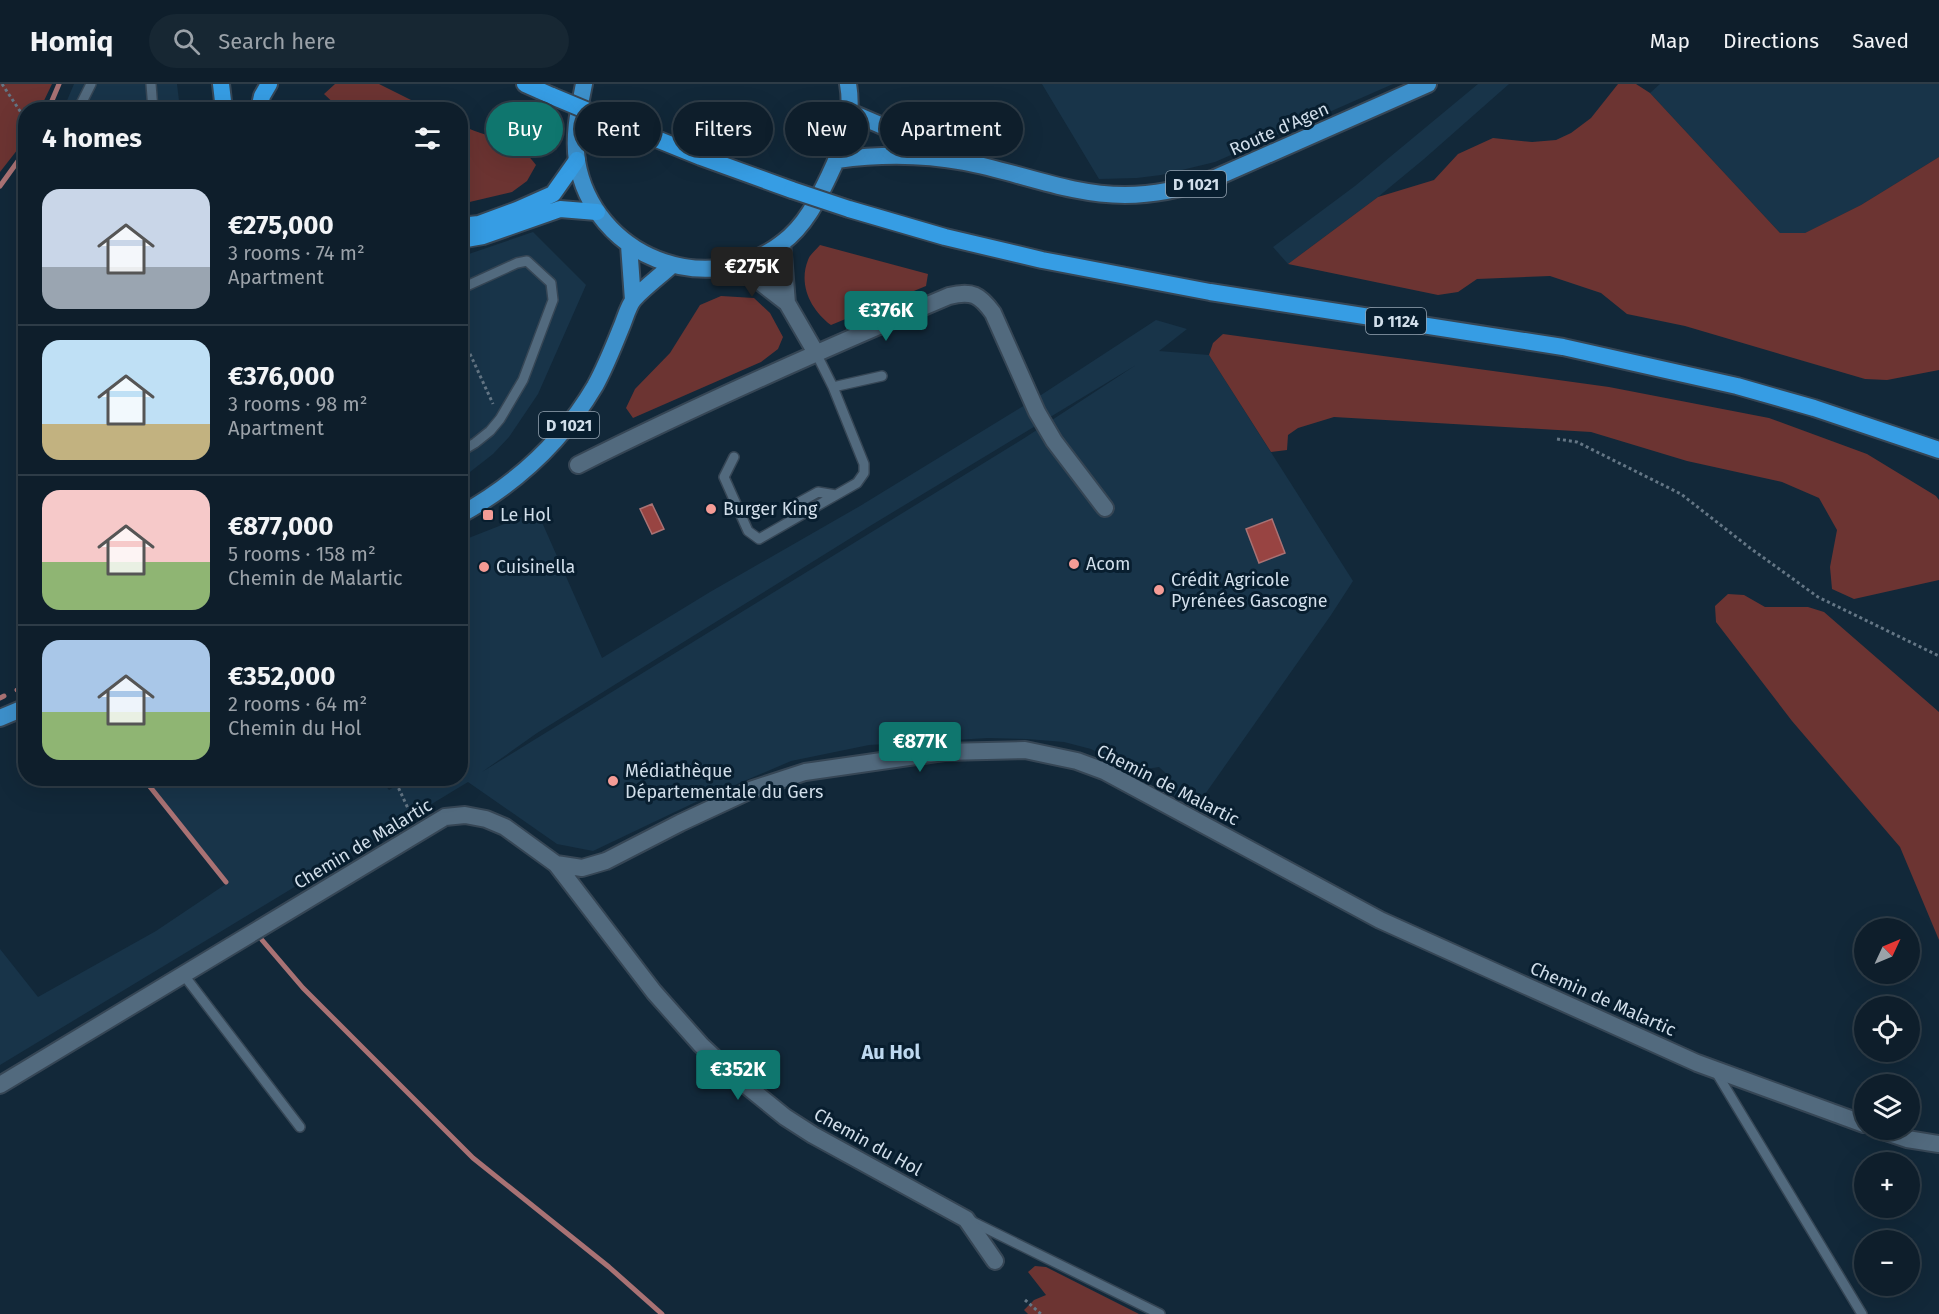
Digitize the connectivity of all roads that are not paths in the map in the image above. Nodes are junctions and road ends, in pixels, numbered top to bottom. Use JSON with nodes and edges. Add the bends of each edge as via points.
{"nodes":[{"id":1,"x":91,"y":84,"type":"edge"},
{"id":2,"x":151,"y":84,"type":"edge"},
{"id":3,"x":221,"y":84,"type":"edge"},
{"id":4,"x":269,"y":84,"type":"edge"},
{"id":5,"x":525,"y":84,"type":"edge"},
{"id":6,"x":584,"y":84,"type":"edge"},
{"id":7,"x":848,"y":84,"type":"edge"},
{"id":8,"x":1428,"y":84,"type":"edge"},
{"id":9,"x":82,"y":102,"type":"edge"},
{"id":10,"x":152,"y":102,"type":"edge"},
{"id":11,"x":223,"y":102,"type":"edge"},
{"id":12,"x":261,"y":102,"type":"edge"},
{"id":13,"x":849,"y":102,"type":"edge"},
{"id":14,"x":868,"y":120,"type":"edge"},
{"id":15,"x":838,"y":156,"type":"edge"},
{"id":16,"x":577,"y":160,"type":"junction"},
{"id":17,"x":837,"y":160,"type":"junction"},
{"id":18,"x":964,"y":162,"type":"junction"},
{"id":19,"x":597,"y":212,"type":"junction"},
{"id":20,"x":468,"y":225,"type":"edge"},
{"id":21,"x":468,"y":239,"type":"edge"},
{"id":22,"x":782,"y":243,"type":"junction"},
{"id":23,"x":629,"y":245,"type":"junction"},
{"id":24,"x":738,"y":265,"type":"junction"},
{"id":25,"x":672,"y":266,"type":"junction"},
{"id":26,"x":468,"y":285,"type":"edge"},
{"id":27,"x":633,"y":300,"type":"junction"},
{"id":28,"x":787,"y":303,"type":"junction"},
{"id":29,"x":816,"y":353,"type":"junction"},
{"id":30,"x":882,"y":376,"type":"dead end"},
{"id":31,"x":833,"y":387,"type":"junction"},
{"id":32,"x":468,"y":446,"type":"edge"},
{"id":33,"x":1939,"y":450,"type":"edge"},
{"id":34,"x":734,"y":457,"type":"dead end"},
{"id":35,"x":578,"y":465,"type":"dead end"},
{"id":36,"x":1105,"y":508,"type":"dead end"},
{"id":37,"x":468,"y":510,"type":"edge"},
{"id":38,"x":18,"y":710,"type":"edge"},
{"id":39,"x":0,"y":718,"type":"edge"},
{"id":40,"x":556,"y":864,"type":"junction"},
{"id":41,"x":183,"y":974,"type":"junction"},
{"id":42,"x":1715,"y":1070,"type":"junction"},
{"id":43,"x":0,"y":1085,"type":"edge"},
{"id":44,"x":1854,"y":1120,"type":"edge"},
{"id":45,"x":300,"y":1127,"type":"dead end"},
{"id":46,"x":1913,"y":1140,"type":"edge"},
{"id":47,"x":1939,"y":1144,"type":"edge"},
{"id":48,"x":966,"y":1219,"type":"junction"},
{"id":49,"x":995,"y":1262,"type":"dead end"},
{"id":50,"x":1160,"y":1314,"type":"edge"},
{"id":51,"x":1862,"y":1314,"type":"edge"}],
"edges":[{"from":1,"to":9,"type":"lane"},
{"from":2,"to":10,"type":"lane"},
{"from":3,"to":11,"type":"highway"},
{"from":4,"to":12,"type":"highway"},
{"from":5,"to":33,"type":"highway","number":"D 1124","bridge":true,"via":[[701,157],[849,209],[945,237],[1210,292],[1574,350],[1737,386]]},
{"from":6,"to":16,"type":"main road","via":[[576,130]]},
{"from":7,"to":13,"type":"main road"},
{"from":8,"to":18,"type":"main road","name":"Route d'Agen","number":"D 1021","via":[[1215,178],[1148,194],[1079,191]]},
{"from":14,"to":18,"type":"main road","name":"Route d'Agen","number":"D 1021"},
{"from":15,"to":17,"type":"main road"},
{"from":16,"to":19,"type":"main road"},
{"from":16,"to":20,"type":"highway","via":[[553,194]]},
{"from":17,"to":18,"type":"main road","name":"Route d'Agen","number":"D 1021","via":[[897,154]]},
{"from":17,"to":22,"type":"main road","via":[[809,214]]},
{"from":19,"to":21,"type":"highway","via":[[560,209]]},
{"from":19,"to":23,"type":"main road"},
{"from":22,"to":24,"type":"main road"},
{"from":22,"to":28,"type":"street"},
{"from":23,"to":25,"type":"main road"},
{"from":23,"to":27,"type":"main road","number":"D 1021"},
{"from":24,"to":25,"type":"main road","via":[[707,269]]},
{"from":24,"to":28,"type":"street"},
{"from":25,"to":27,"type":"main road","number":"D 1021"},
{"from":26,"to":32,"type":"lane","via":[[527,261],[551,283],[553,300],[523,380],[500,419]]},
{"from":27,"to":37,"type":"main road","number":"D 1021","via":[[595,386],[569,424],[519,476]]},
{"from":28,"to":29,"type":"street"},
{"from":29,"to":31,"type":"lane"},
{"from":29,"to":35,"type":"street"},
{"from":29,"to":36,"type":"street","via":[[949,296],[974,294],[993,313],[1054,441]]},
{"from":30,"to":31,"type":"lane"},
{"from":31,"to":34,"type":"lane","via":[[864,464],[864,473],[857,483],[759,539],[748,531],[724,477]]},
{"from":38,"to":39,"type":"main road"},
{"from":40,"to":41,"type":"street","name":"Chemin de Malartic","via":[[505,827],[465,815],[445,817]]},
{"from":40,"to":42,"type":"street","name":"Chemin de Malartic","via":[[582,868],[606,861],[753,789],[805,772],[944,753],[1025,750],[1104,771],[1380,920]]},
{"from":40,"to":48,"type":"street","name":"Chemin du Hol","via":[[654,992],[732,1074],[813,1135]]},
{"from":41,"to":43,"type":"street","name":"Chemin de Malartic"},
{"from":41,"to":45,"type":"lane"},
{"from":42,"to":44,"type":"street","name":"Chemin de Malartic"},
{"from":42,"to":51,"type":"lane"},
{"from":46,"to":47,"type":"street"},
{"from":48,"to":49,"type":"street","name":"Chemin du Hol"},
{"from":48,"to":50,"type":"lane"}]}
